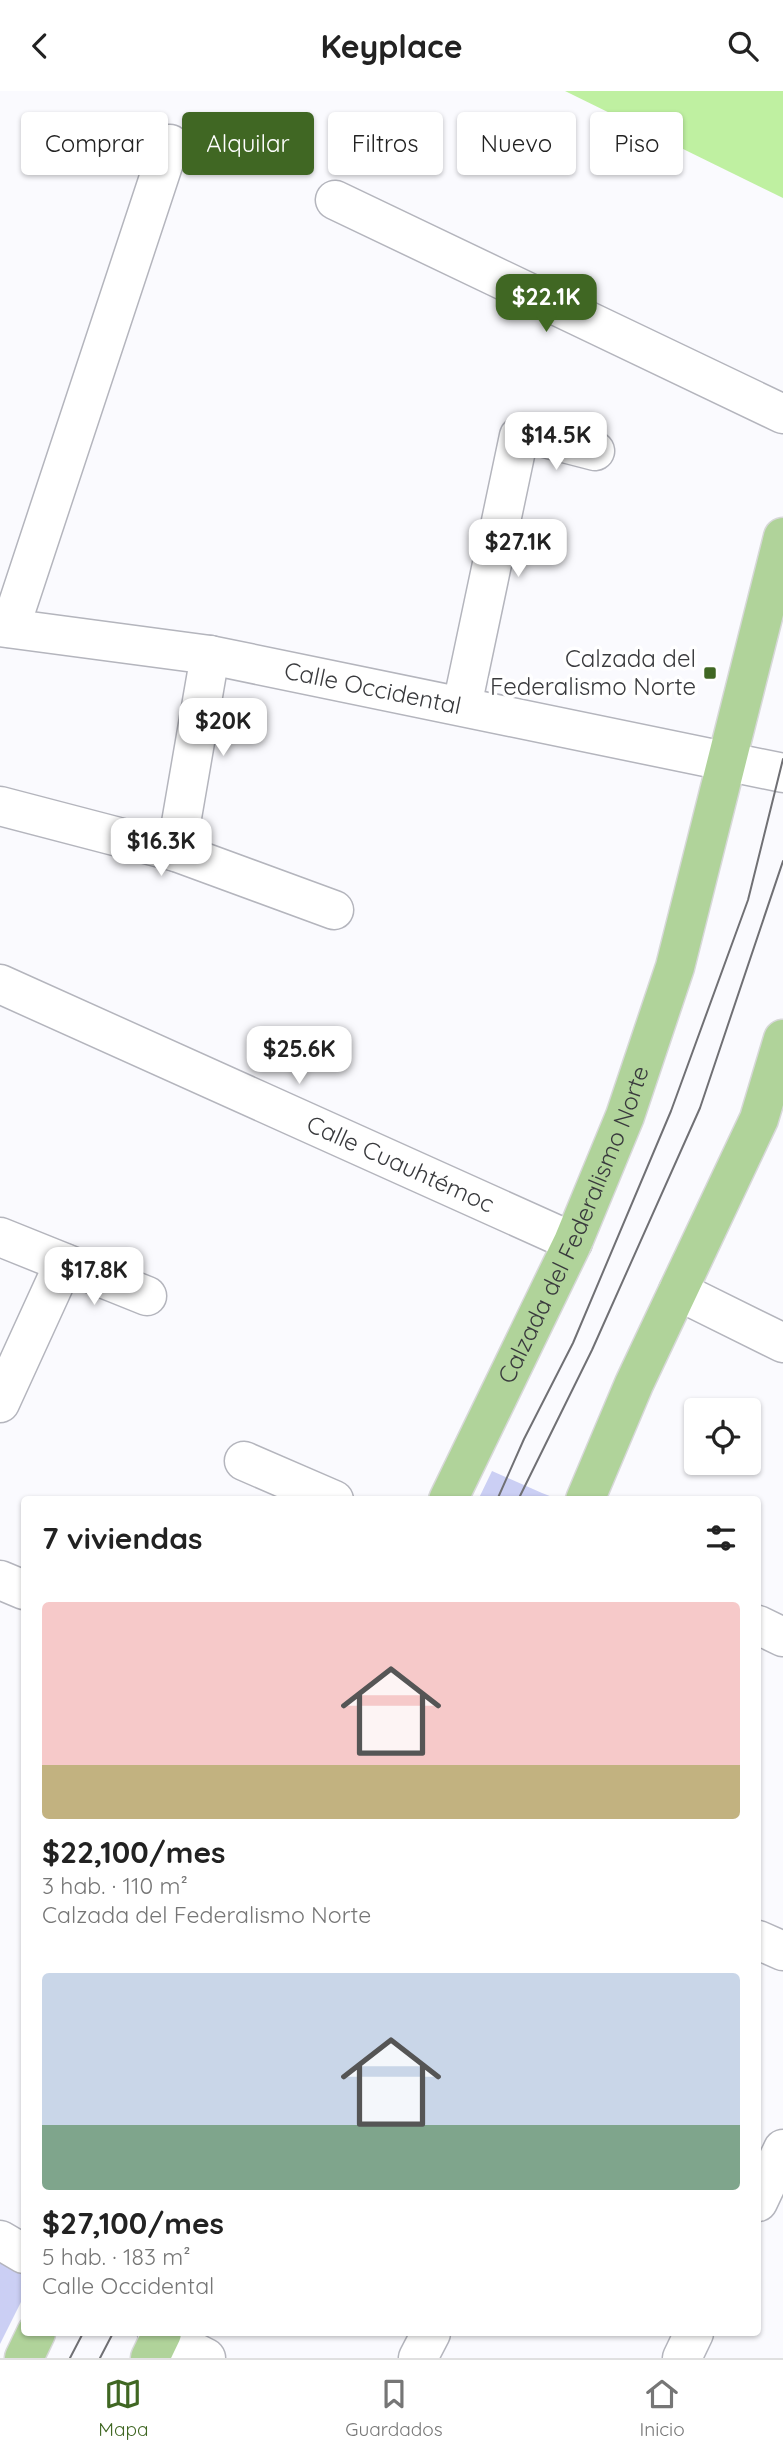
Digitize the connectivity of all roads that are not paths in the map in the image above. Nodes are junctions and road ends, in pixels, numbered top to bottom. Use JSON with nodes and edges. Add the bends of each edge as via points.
{"nodes":[{"id":1,"x":170,"y":144,"type":"dead end"},
{"id":2,"x":335,"y":200,"type":"dead end"},
{"id":3,"x":783,"y":414,"type":"edge"},
{"id":4,"x":594,"y":451,"type":"dead end"},
{"id":5,"x":783,"y":537,"type":"edge"},
{"id":6,"x":5,"y":628,"type":"edge"},
{"id":7,"x":210,"y":655,"type":"junction"},
{"id":8,"x":462,"y":706,"type":"junction"},
{"id":9,"x":725,"y":759,"type":"junction"},
{"id":10,"x":783,"y":773,"type":"edge"},
{"id":11,"x":0,"y":806,"type":"edge"},
{"id":12,"x":176,"y":852,"type":"junction"},
{"id":13,"x":334,"y":910,"type":"dead end"},
{"id":14,"x":0,"y":984,"type":"edge"},
{"id":15,"x":783,"y":1039,"type":"edge"},
{"id":16,"x":0,"y":1237,"type":"edge"},
{"id":17,"x":573,"y":1242,"type":"junction"},
{"id":18,"x":64,"y":1263,"type":"junction"},
{"id":19,"x":678,"y":1291,"type":"junction"},
{"id":20,"x":147,"y":1296,"type":"dead end"},
{"id":21,"x":783,"y":1343,"type":"edge"},
{"id":22,"x":0,"y":1403,"type":"edge"},
{"id":23,"x":244,"y":1461,"type":"dead end"},
{"id":24,"x":325,"y":1496,"type":"edge"},
{"id":25,"x":450,"y":1496,"type":"edge"},
{"id":26,"x":587,"y":1496,"type":"edge"},
{"id":27,"x":0,"y":1580,"type":"edge"},
{"id":28,"x":21,"y":1589,"type":"edge"},
{"id":29,"x":761,"y":1626,"type":"edge"},
{"id":30,"x":783,"y":1637,"type":"edge"},
{"id":31,"x":761,"y":1941,"type":"edge"},
{"id":32,"x":783,"y":1951,"type":"edge"},
{"id":33,"x":783,"y":2149,"type":"edge"},
{"id":34,"x":761,"y":2195,"type":"edge"},
{"id":35,"x":0,"y":2240,"type":"edge"},
{"id":36,"x":21,"y":2252,"type":"edge"},
{"id":37,"x":35,"y":2336,"type":"edge"},
{"id":38,"x":429,"y":2336,"type":"edge"},
{"id":39,"x":693,"y":2336,"type":"edge"},
{"id":40,"x":158,"y":2340,"type":"edge"},
{"id":41,"x":24,"y":2358,"type":"edge"},
{"id":42,"x":206,"y":2358,"type":"edge"},
{"id":43,"x":418,"y":2358,"type":"edge"},
{"id":44,"x":682,"y":2358,"type":"edge"}],
"edges":[{"from":1,"to":6,"type":"street"},
{"from":2,"to":3,"type":"street"},
{"from":4,"to":8,"type":"street","via":[[529,434],[519,436]]},
{"from":5,"to":9,"type":"main road","name":"Calzada del Federalismo Norte"},
{"from":6,"to":7,"type":"street","name":"Calle Occidental"},
{"from":7,"to":8,"type":"street","name":"Calle Occidental"},
{"from":7,"to":12,"type":"street"},
{"from":8,"to":9,"type":"street","name":"Calle Occidental"},
{"from":9,"to":10,"type":"street","name":"Calle Occidental"},
{"from":9,"to":17,"type":"main road","name":"Calzada del Federalismo Norte","via":[[675,967],[625,1116]]},
{"from":11,"to":12,"type":"street"},
{"from":12,"to":13,"type":"street"},
{"from":14,"to":17,"type":"street","name":"Calle Cuauhtémoc"},
{"from":15,"to":19,"type":"main road","via":[[759,1119]]},
{"from":16,"to":18,"type":"street"},
{"from":17,"to":25,"type":"main road","name":"Calzada del Federalismo Norte"},
{"from":18,"to":20,"type":"street"},
{"from":18,"to":22,"type":"street"},
{"from":19,"to":21,"type":"street"},
{"from":19,"to":26,"type":"main road"},
{"from":23,"to":24,"type":"street"},
{"from":27,"to":28,"type":"street"},
{"from":29,"to":30,"type":"street"},
{"from":31,"to":32,"type":"street"},
{"from":33,"to":34,"type":"street"},
{"from":35,"to":36,"type":"street"},
{"from":37,"to":41,"type":"main road"},
{"from":38,"to":43,"type":"street"},
{"from":39,"to":44,"type":"street"},
{"from":40,"to":42,"type":"street"}]}
